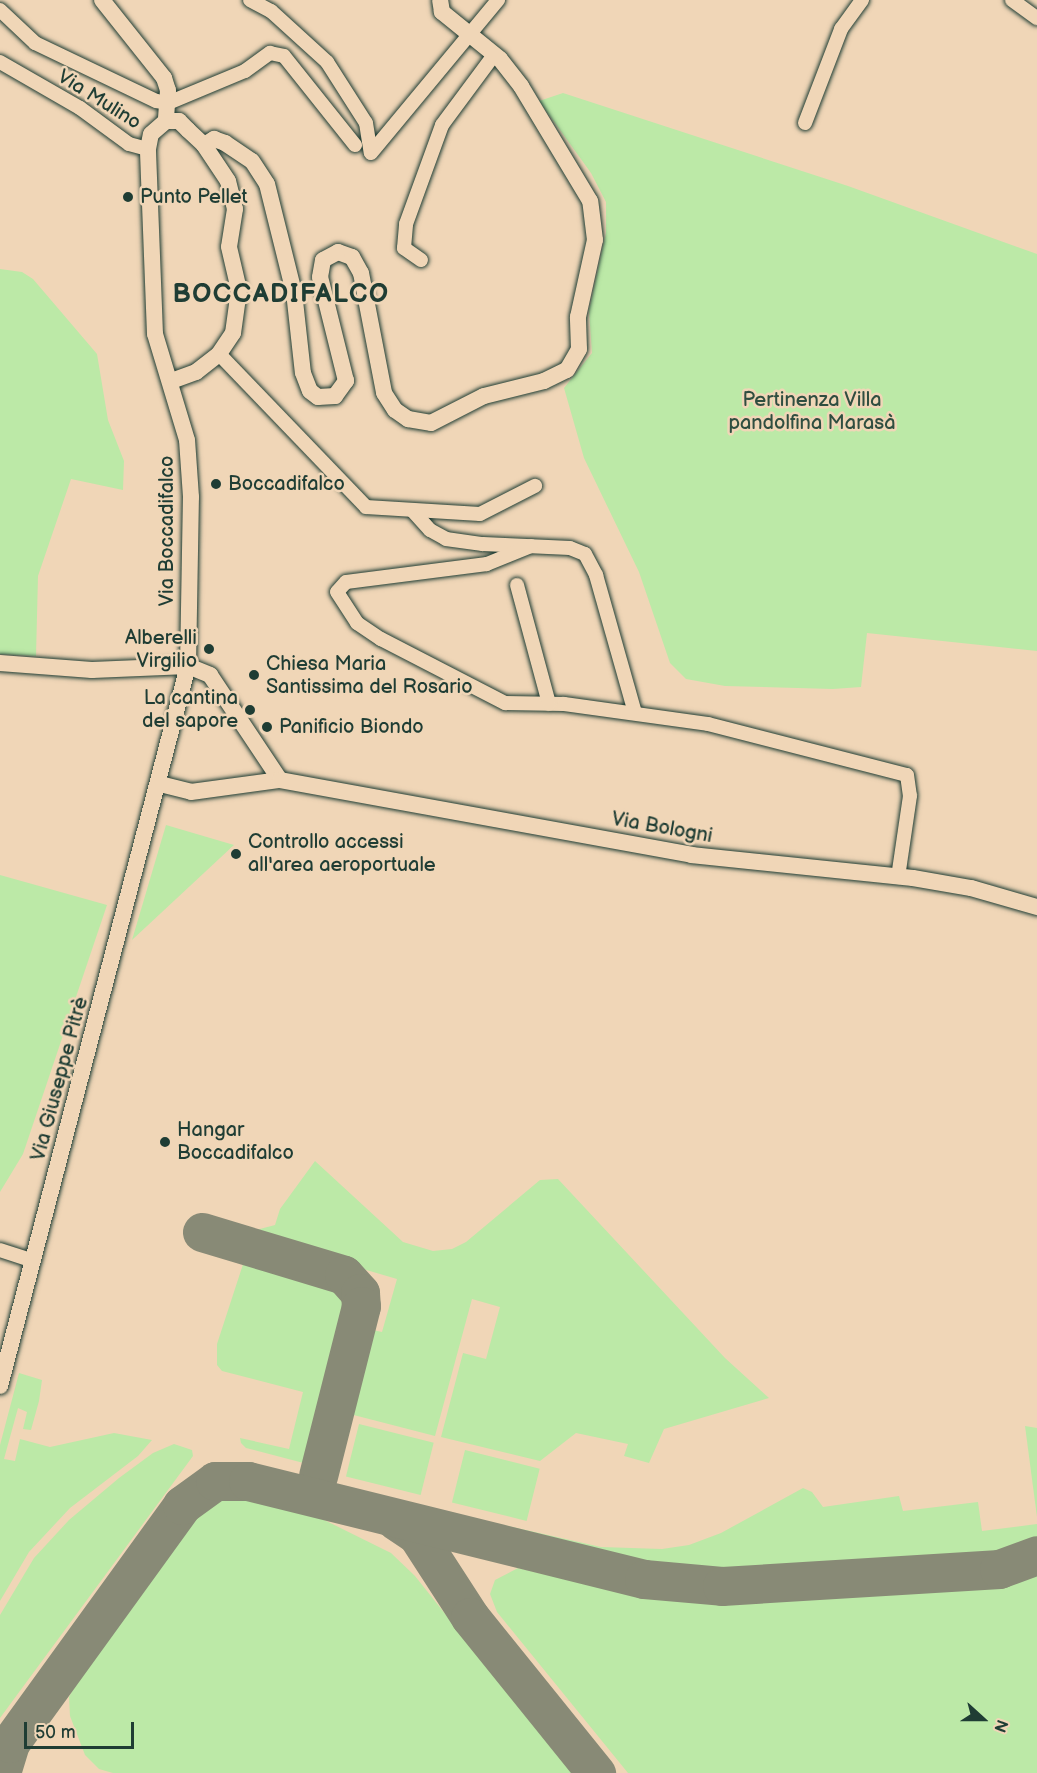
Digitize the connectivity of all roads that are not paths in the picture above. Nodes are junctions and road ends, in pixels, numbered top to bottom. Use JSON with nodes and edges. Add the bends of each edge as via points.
{"nodes":[{"id":1,"x":102,"y":0,"type":"edge"},
{"id":2,"x":250,"y":0,"type":"edge"},
{"id":3,"x":440,"y":0,"type":"edge"},
{"id":4,"x":498,"y":0,"type":"edge"},
{"id":5,"x":862,"y":0,"type":"edge"},
{"id":6,"x":1012,"y":0,"type":"edge"},
{"id":7,"x":0,"y":10,"type":"edge"},
{"id":8,"x":1037,"y":18,"type":"edge"},
{"id":9,"x":469,"y":34,"type":"junction"},
{"id":10,"x":494,"y":55,"type":"junction"},
{"id":11,"x":0,"y":62,"type":"edge"},
{"id":12,"x":168,"y":103,"type":"junction"},
{"id":13,"x":166,"y":121,"type":"junction"},
{"id":14,"x":805,"y":123,"type":"dead end"},
{"id":15,"x":204,"y":145,"type":"junction"},
{"id":16,"x":356,"y":145,"type":"dead end"},
{"id":17,"x":148,"y":149,"type":"junction"},
{"id":18,"x":421,"y":260,"type":"dead end"},
{"id":19,"x":219,"y":354,"type":"junction"},
{"id":20,"x":171,"y":381,"type":"junction"},
{"id":21,"x":535,"y":486,"type":"dead end"},
{"id":22,"x":411,"y":510,"type":"junction"},
{"id":23,"x":531,"y":546,"type":"junction"},
{"id":24,"x":517,"y":585,"type":"dead end"},
{"id":25,"x":0,"y":663,"type":"edge"},
{"id":26,"x":188,"y":666,"type":"junction"},
{"id":27,"x":549,"y":704,"type":"junction"},
{"id":28,"x":635,"y":713,"type":"junction"},
{"id":29,"x":280,"y":780,"type":"junction"},
{"id":30,"x":160,"y":784,"type":"junction"},
{"id":31,"x":898,"y":877,"type":"junction"},
{"id":32,"x":1037,"y":907,"type":"edge"},
{"id":33,"x":0,"y":1250,"type":"edge"},
{"id":34,"x":33,"y":1261,"type":"junction"},
{"id":35,"x":0,"y":1386,"type":"edge"}],
"edges":[{"from":1,"to":12,"type":"street","via":[[164,78]]},
{"from":2,"to":9,"type":"street","via":[[271,11],[327,62],[366,123],[371,153]]},
{"from":3,"to":9,"type":"street","via":[[442,12]]},
{"from":4,"to":9,"type":"street"},
{"from":5,"to":14,"type":"street","via":[[841,29]]},
{"from":6,"to":8,"type":"street"},
{"from":7,"to":12,"type":"street","via":[[35,43],[156,101]]},
{"from":9,"to":10,"type":"street"},
{"from":10,"to":15,"type":"street","via":[[521,86],[590,201],[595,240],[579,317],[579,349],[567,370],[556,376],[484,396],[430,423],[408,419],[395,410],[384,393],[361,273],[345,252],[323,260],[320,277],[346,381],[335,396],[318,397],[310,392],[303,374],[294,292],[267,184],[252,161],[225,143],[214,139]]},
{"from":10,"to":18,"type":"street","via":[[442,125],[406,224],[404,248]]},
{"from":11,"to":17,"type":"street","name":"Via Mulino","via":[[80,108],[129,144]]},
{"from":12,"to":13,"type":"street"},
{"from":12,"to":16,"type":"street","via":[[245,71],[270,52],[284,56]]},
{"from":13,"to":15,"type":"street","via":[[179,121]]},
{"from":13,"to":17,"type":"street","via":[[151,134]]},
{"from":15,"to":19,"type":"street","via":[[228,181],[235,209],[229,247],[238,290],[238,313],[233,333]]},
{"from":17,"to":20,"type":"street","name":"Via Boccadifalco","via":[[154,334]]},
{"from":19,"to":20,"type":"street","via":[[196,372]]},
{"from":19,"to":22,"type":"street","via":[[366,507]]},
{"from":20,"to":26,"type":"street","name":"Via Boccadifalco","via":[[187,440],[191,497]]},
{"from":21,"to":22,"type":"street","via":[[480,514]]},
{"from":22,"to":23,"type":"street","via":[[430,530],[446,539]]},
{"from":23,"to":27,"type":"street","via":[[487,564],[346,582],[337,592],[357,623],[444,673],[505,703]]},
{"from":23,"to":28,"type":"street","via":[[570,548],[585,554],[596,575]]},
{"from":24,"to":27,"type":"street"},
{"from":25,"to":26,"type":"street","via":[[92,670]]},
{"from":26,"to":29,"type":"street","via":[[210,675]]},
{"from":26,"to":30,"type":"street","name":"Via Boccadifalco"},
{"from":27,"to":28,"type":"street"},
{"from":28,"to":31,"type":"street","via":[[738,730],[907,775],[910,796]]},
{"from":29,"to":30,"type":"street","name":"Via Bologni","via":[[191,792]]},
{"from":29,"to":31,"type":"street","name":"Via Bologni","via":[[691,855]]},
{"from":30,"to":34,"type":"street","name":"Via Giuseppe Pitrè"},
{"from":31,"to":32,"type":"street","name":"Via Bologni","via":[[971,888]]},
{"from":33,"to":34,"type":"street"},
{"from":34,"to":35,"type":"street","name":"Via Giuseppe Pitrè"}]}
